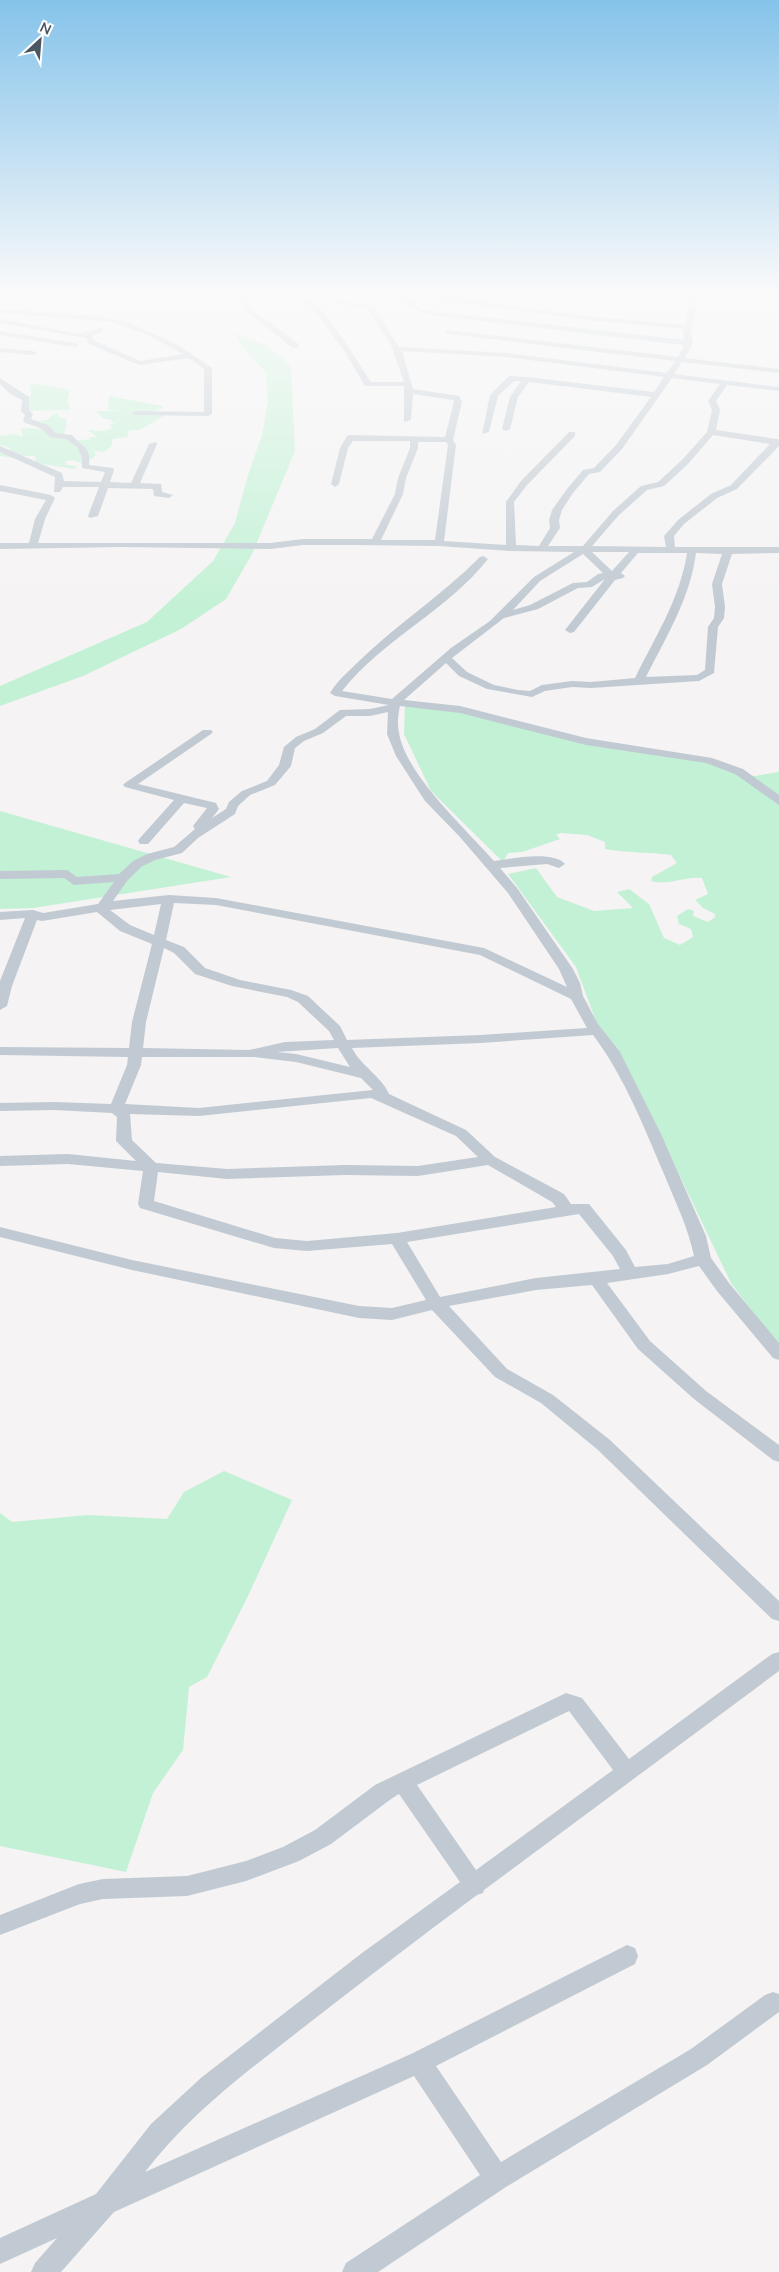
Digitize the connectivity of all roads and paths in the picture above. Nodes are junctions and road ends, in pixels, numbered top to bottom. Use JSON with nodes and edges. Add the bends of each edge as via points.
{"nodes":[{"id":1,"x":26,"y":399,"type":"edge"},
{"id":2,"x":209,"y":399,"type":"edge"},
{"id":3,"x":408,"y":399,"type":"edge"},
{"id":4,"x":457,"y":399,"type":"edge"},
{"id":5,"x":493,"y":399,"type":"edge"},
{"id":6,"x":514,"y":399,"type":"edge"},
{"id":7,"x":653,"y":399,"type":"edge"},
{"id":8,"x":713,"y":399,"type":"edge"},
{"id":9,"x":135,"y":414,"type":"dead end"},
{"id":10,"x":407,"y":420,"type":"dead end"},
{"id":11,"x":506,"y":430,"type":"dead end"},
{"id":12,"x":485,"y":432,"type":"dead end"},
{"id":13,"x":711,"y":432,"type":"junction"},
{"id":14,"x":572,"y":434,"type":"dead end"},
{"id":15,"x":414,"y":439,"type":"junction"},
{"id":16,"x":449,"y":440,"type":"junction"},
{"id":17,"x":777,"y":440,"type":"edge"},
{"id":18,"x":153,"y":444,"type":"dead end"},
{"id":19,"x":0,"y":450,"type":"edge"},
{"id":20,"x":60,"y":484,"type":"junction"},
{"id":21,"x":107,"y":484,"type":"junction"},
{"id":22,"x":135,"y":484,"type":"junction"},
{"id":23,"x":335,"y":484,"type":"dead end"},
{"id":24,"x":0,"y":488,"type":"edge"},
{"id":25,"x":169,"y":495,"type":"dead end"},
{"id":26,"x":51,"y":498,"type":"junction"},
{"id":27,"x":94,"y":516,"type":"dead end"},
{"id":28,"x":375,"y":543,"type":"junction"},
{"id":29,"x":438,"y":543,"type":"junction"},
{"id":30,"x":35,"y":545,"type":"junction"},
{"id":31,"x":0,"y":546,"type":"edge"},
{"id":32,"x":511,"y":548,"type":"junction"},
{"id":33,"x":542,"y":548,"type":"junction"},
{"id":34,"x":582,"y":549,"type":"junction"},
{"id":35,"x":670,"y":550,"type":"junction"},
{"id":36,"x":779,"y":550,"type":"edge"},
{"id":37,"x":637,"y":551,"type":"junction"},
{"id":38,"x":692,"y":551,"type":"junction"},
{"id":39,"x":728,"y":552,"type":"junction"},
{"id":40,"x":483,"y":558,"type":"dead end"},
{"id":41,"x":612,"y":577,"type":"junction"},
{"id":42,"x":501,"y":616,"type":"junction"},
{"id":43,"x":570,"y":630,"type":"dead end"},
{"id":44,"x":446,"y":658,"type":"junction"},
{"id":45,"x":639,"y":681,"type":"junction"},
{"id":46,"x":394,"y":705,"type":"junction"},
{"id":47,"x":207,"y":732,"type":"dead end"},
{"id":48,"x":182,"y":798,"type":"junction"},
{"id":49,"x":779,"y":801,"type":"edge"},
{"id":50,"x":194,"y":835,"type":"junction"},
{"id":51,"x":144,"y":841,"type":"dead end"},
{"id":52,"x":559,"y":864,"type":"dead end"},
{"id":53,"x":491,"y":865,"type":"junction"},
{"id":54,"x":0,"y":875,"type":"edge"},
{"id":55,"x":123,"y":878,"type":"junction"},
{"id":56,"x":168,"y":899,"type":"junction"},
{"id":57,"x":101,"y":909,"type":"junction"},
{"id":58,"x":33,"y":914,"type":"junction"},
{"id":59,"x":0,"y":916,"type":"edge"},
{"id":60,"x":157,"y":942,"type":"junction"},
{"id":61,"x":576,"y":996,"type":"junction"},
{"id":62,"x":0,"y":1006,"type":"edge"},
{"id":63,"x":597,"y":1031,"type":"junction"},
{"id":64,"x":343,"y":1044,"type":"junction"},
{"id":65,"x":0,"y":1050,"type":"edge"},
{"id":66,"x":134,"y":1052,"type":"junction"},
{"id":67,"x":248,"y":1054,"type":"junction"},
{"id":68,"x":363,"y":1074,"type":"junction"},
{"id":69,"x":383,"y":1097,"type":"junction"},
{"id":70,"x":0,"y":1107,"type":"edge"},
{"id":71,"x":116,"y":1109,"type":"junction"},
{"id":72,"x":490,"y":1160,"type":"junction"},
{"id":73,"x":0,"y":1161,"type":"edge"},
{"id":74,"x":151,"y":1166,"type":"junction"},
{"id":75,"x":567,"y":1210,"type":"junction"},
{"id":76,"x":0,"y":1232,"type":"edge"},
{"id":77,"x":397,"y":1238,"type":"junction"},
{"id":78,"x":703,"y":1259,"type":"junction"},
{"id":79,"x":630,"y":1273,"type":"junction"},
{"id":80,"x":596,"y":1280,"type":"junction"},
{"id":81,"x":436,"y":1303,"type":"junction"},
{"id":82,"x":779,"y":1354,"type":"edge"},
{"id":83,"x":779,"y":1456,"type":"edge"},
{"id":84,"x":779,"y":1613,"type":"edge"},
{"id":85,"x":779,"y":1660,"type":"edge"},
{"id":86,"x":627,"y":1772,"type":"junction"},
{"id":87,"x":403,"y":1782,"type":"junction"},
{"id":88,"x":475,"y":1886,"type":"junction"},
{"id":89,"x":0,"y":1925,"type":"edge"},
{"id":90,"x":627,"y":1956,"type":"dead end"},
{"id":91,"x":773,"y":2003,"type":"dead end"},
{"id":92,"x":419,"y":2062,"type":"junction"},
{"id":93,"x":497,"y":2178,"type":"junction"},
{"id":94,"x":105,"y":2203,"type":"junction"},
{"id":95,"x":0,"y":2250,"type":"edge"},
{"id":96,"x":44,"y":2272,"type":"edge"},
{"id":97,"x":355,"y":2272,"type":"edge"}],
"edges":[{"from":1,"to":21,"type":"street","via":[[25,411],[29,414],[26,420],[44,427],[53,435],[69,437],[80,445],[86,457],[86,467],[110,470]]},
{"from":2,"to":9,"type":"street","via":[[208,414]]},
{"from":3,"to":10,"type":"street"},
{"from":4,"to":16,"type":"street"},
{"from":5,"to":12,"type":"street"},
{"from":6,"to":11,"type":"street"},
{"from":7,"to":33,"type":"street","via":[[612,455],[598,470],[586,472],[570,491],[557,510],[555,528]]},
{"from":8,"to":13,"type":"street","via":[[716,410]]},
{"from":13,"to":17,"type":"street"},
{"from":13,"to":34,"type":"street","via":[[661,484],[644,488]]},
{"from":14,"to":32,"type":"street","via":[[510,502]]},
{"from":15,"to":16,"type":"street"},
{"from":15,"to":23,"type":"street","via":[[350,438],[344,448]]},
{"from":15,"to":28,"type":"street","via":[[399,494]]},
{"from":16,"to":29,"type":"street","via":[[452,445]]},
{"from":17,"to":35,"type":"street","via":[[734,487],[714,496],[681,522],[669,536]]},
{"from":18,"to":22,"type":"street"},
{"from":19,"to":20,"type":"street","via":[[59,475],[62,479]]},
{"from":20,"to":21,"type":"street"},
{"from":20,"to":26,"type":"street"},
{"from":21,"to":22,"type":"street"},
{"from":21,"to":27,"type":"street"},
{"from":22,"to":25,"type":"street","via":[[158,486],[157,494]]},
{"from":24,"to":26,"type":"street"},
{"from":26,"to":30,"type":"street","via":[[37,525]]},
{"from":28,"to":29,"type":"street"},
{"from":28,"to":30,"type":"street"},
{"from":29,"to":32,"type":"street"},
{"from":30,"to":31,"type":"street"},
{"from":32,"to":33,"type":"street"},
{"from":33,"to":34,"type":"street"},
{"from":34,"to":37,"type":"street"},
{"from":34,"to":41,"type":"street"},
{"from":34,"to":42,"type":"street","via":[[537,579]]},
{"from":35,"to":37,"type":"street"},
{"from":35,"to":38,"type":"street"},
{"from":36,"to":39,"type":"street"},
{"from":37,"to":41,"type":"street"},
{"from":38,"to":39,"type":"street"},
{"from":38,"to":45,"type":"street","via":[[678,601]]},
{"from":39,"to":45,"type":"street","via":[[717,584],[720,607],[719,618],[713,627],[710,671],[700,678]]},
{"from":40,"to":46,"type":"street","via":[[468,575],[390,637],[334,692],[336,695]]},
{"from":41,"to":42,"type":"street","via":[[601,576],[588,585],[576,585],[534,607]]},
{"from":41,"to":43,"type":"street"},
{"from":42,"to":44,"type":"street"},
{"from":44,"to":45,"type":"street","via":[[463,674],[518,693],[532,694],[542,688],[572,684]]},
{"from":44,"to":46,"type":"street"},
{"from":46,"to":49,"type":"street","via":[[415,702],[444,707],[570,738],[708,760],[747,774]]},
{"from":46,"to":50,"type":"street","via":[[364,714],[344,712],[320,731],[300,739],[290,747],[286,766],[271,783],[246,793],[231,811]]},
{"from":46,"to":53,"type":"street","via":[[393,734],[402,756],[436,807]]},
{"from":47,"to":48,"type":"street","via":[[129,785]]},
{"from":48,"to":50,"type":"street","via":[[214,807]]},
{"from":48,"to":51,"type":"street"},
{"from":50,"to":55,"type":"street","via":[[178,850],[141,861]]},
{"from":52,"to":53,"type":"street","via":[[548,860]]},
{"from":53,"to":61,"type":"street","via":[[513,891],[566,969],[574,983]]},
{"from":54,"to":55,"type":"street","via":[[67,874],[74,881]]},
{"from":55,"to":57,"type":"street"},
{"from":56,"to":57,"type":"street"},
{"from":56,"to":60,"type":"street"},
{"from":56,"to":61,"type":"street","via":[[213,900],[239,908],[484,952]]},
{"from":57,"to":58,"type":"street","via":[[42,917]]},
{"from":57,"to":60,"type":"street","via":[[120,925]]},
{"from":58,"to":59,"type":"street"},
{"from":58,"to":62,"type":"street"},
{"from":60,"to":64,"type":"street","via":[[185,954],[200,971],[298,997],[335,1029]]},
{"from":60,"to":66,"type":"street"},
{"from":61,"to":63,"type":"street"},
{"from":63,"to":64,"type":"street"},
{"from":63,"to":78,"type":"street","via":[[613,1052],[654,1134],[698,1236]]},
{"from":64,"to":67,"type":"street","via":[[285,1046]]},
{"from":64,"to":68,"type":"street","via":[[350,1060]]},
{"from":65,"to":66,"type":"street"},
{"from":66,"to":67,"type":"street"},
{"from":66,"to":71,"type":"street","via":[[134,1065]]},
{"from":67,"to":68,"type":"street","via":[[296,1058]]},
{"from":68,"to":69,"type":"street","via":[[379,1088]]},
{"from":69,"to":71,"type":"street","via":[[370,1094],[199,1112]]},
{"from":69,"to":72,"type":"street","via":[[461,1132]]},
{"from":70,"to":71,"type":"street"},
{"from":71,"to":74,"type":"street","via":[[124,1116],[124,1141]]},
{"from":72,"to":74,"type":"street","via":[[418,1171],[227,1174]]},
{"from":72,"to":75,"type":"street","via":[[558,1198]]},
{"from":73,"to":74,"type":"street","via":[[68,1160]]},
{"from":74,"to":77,"type":"street","via":[[146,1204],[274,1243],[307,1246]]},
{"from":75,"to":77,"type":"street"},
{"from":75,"to":79,"type":"street","via":[[583,1208],[620,1254]]},
{"from":76,"to":81,"type":"street","via":[[132,1265],[359,1312],[392,1314]]},
{"from":77,"to":81,"type":"street"},
{"from":78,"to":79,"type":"street","via":[[668,1269]]},
{"from":78,"to":82,"type":"street"},
{"from":79,"to":80,"type":"street"},
{"from":80,"to":81,"type":"street","via":[[536,1284]]},
{"from":80,"to":83,"type":"street","via":[[644,1345],[700,1395]]},
{"from":81,"to":84,"type":"street","via":[[501,1373],[547,1399],[604,1446]]},
{"from":85,"to":86,"type":"street"},
{"from":86,"to":87,"type":"street","via":[[575,1704],[566,1702]]},
{"from":86,"to":88,"type":"street"},
{"from":87,"to":88,"type":"street"},
{"from":87,"to":89,"type":"street","via":[[383,1792],[323,1836],[291,1854],[246,1871],[187,1886],[103,1889],[79,1894]]},
{"from":88,"to":94,"type":"street","via":[[370,1961],[211,2085],[160,2133]]},
{"from":90,"to":92,"type":"street"},
{"from":91,"to":93,"type":"street","via":[[699,2057]]},
{"from":92,"to":93,"type":"street"},
{"from":92,"to":94,"type":"street"},
{"from":93,"to":97,"type":"street"},
{"from":94,"to":95,"type":"street"},
{"from":94,"to":96,"type":"street"}]}
